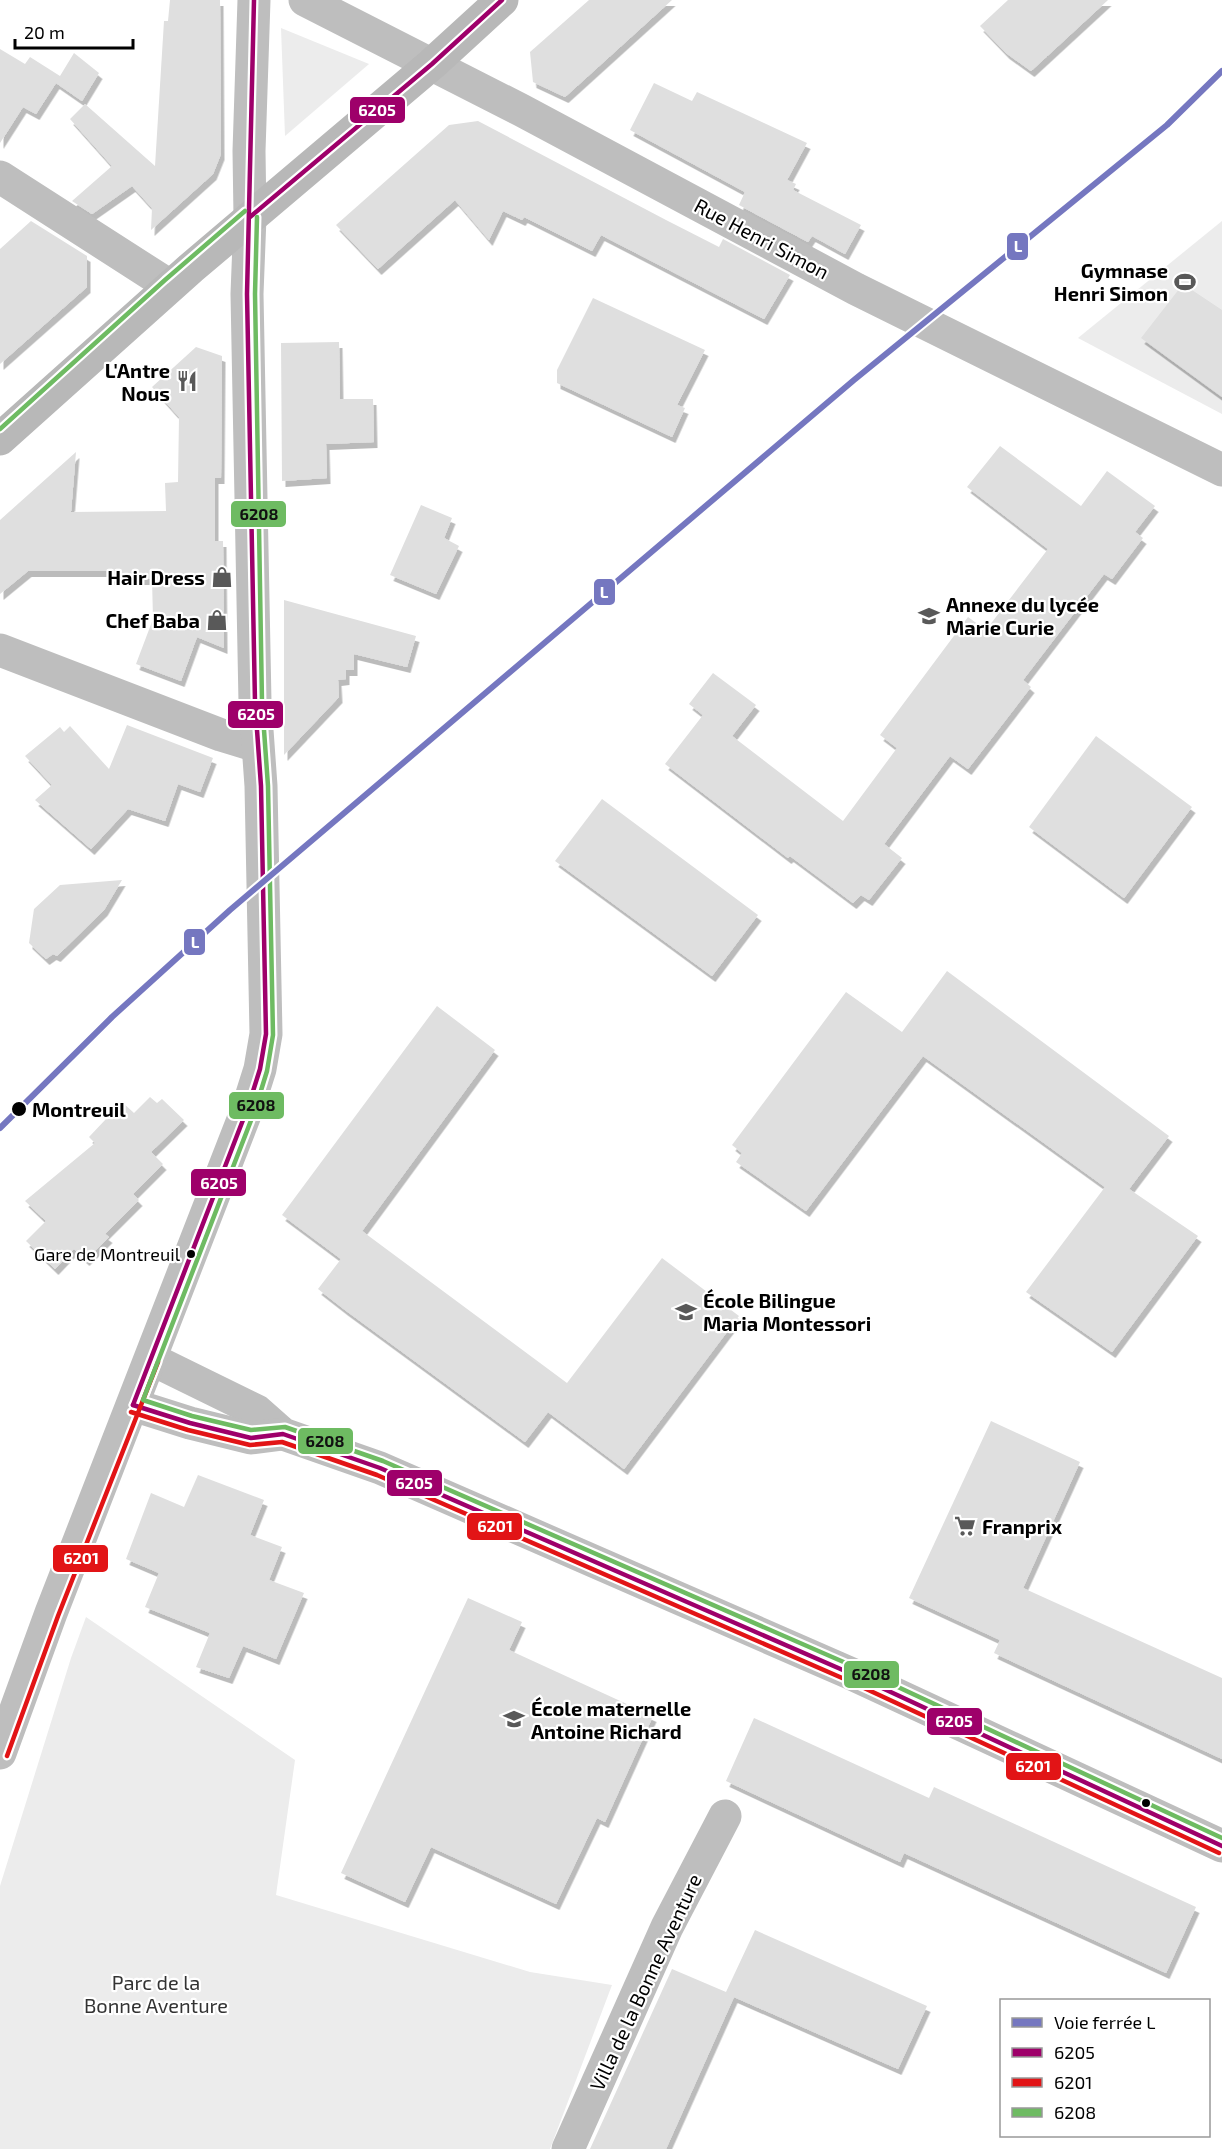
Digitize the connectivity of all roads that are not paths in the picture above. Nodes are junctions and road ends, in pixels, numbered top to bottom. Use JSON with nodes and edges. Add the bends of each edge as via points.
{"nodes":[{"id":1,"x":254,"y":0,"type":"edge"},
{"id":2,"x":305,"y":0,"type":"edge"},
{"id":3,"x":502,"y":0,"type":"edge"},
{"id":4,"x":432,"y":64,"type":"junction"},
{"id":5,"x":0,"y":177,"type":"edge"},
{"id":6,"x":250,"y":218,"type":"junction"},
{"id":7,"x":170,"y":286,"type":"junction"},
{"id":8,"x":0,"y":439,"type":"edge"},
{"id":9,"x":1222,"y":470,"type":"edge"},
{"id":10,"x":0,"y":650,"type":"edge"},
{"id":11,"x":257,"y":746,"type":"junction"},
{"id":12,"x":151,"y":1359,"type":"junction"},
{"id":13,"x":133,"y":1405,"type":"junction"},
{"id":14,"x":283,"y":1434,"type":"junction"},
{"id":15,"x":0,"y":1753,"type":"edge"},
{"id":16,"x":725,"y":1816,"type":"dead end"},
{"id":17,"x":1222,"y":1846,"type":"edge"},
{"id":18,"x":568,"y":2149,"type":"edge"}],
"edges":[{"from":1,"to":6,"type":"street"},
{"from":2,"to":4,"type":"street","name":"Rue Henri Simon"},
{"from":3,"to":4,"type":"main road"},
{"from":4,"to":6,"type":"main road"},
{"from":4,"to":9,"type":"street","name":"Rue Henri Simon","via":[[856,289]]},
{"from":5,"to":7,"type":"street"},
{"from":6,"to":7,"type":"main road"},
{"from":6,"to":11,"type":"street","via":[[247,294]]},
{"from":7,"to":8,"type":"main road"},
{"from":10,"to":11,"type":"street"},
{"from":11,"to":12,"type":"street","via":[[266,987],[266,1034],[260,1069]]},
{"from":12,"to":13,"type":"street"},
{"from":12,"to":14,"type":"street","via":[[257,1411]]},
{"from":13,"to":14,"type":"street","via":[[251,1438]]},
{"from":13,"to":15,"type":"street"},
{"from":14,"to":17,"type":"street","via":[[380,1468],[852,1674]]},
{"from":16,"to":18,"type":"street","name":"Villa de la Bonne Aventure","via":[[667,1927]]}]}
